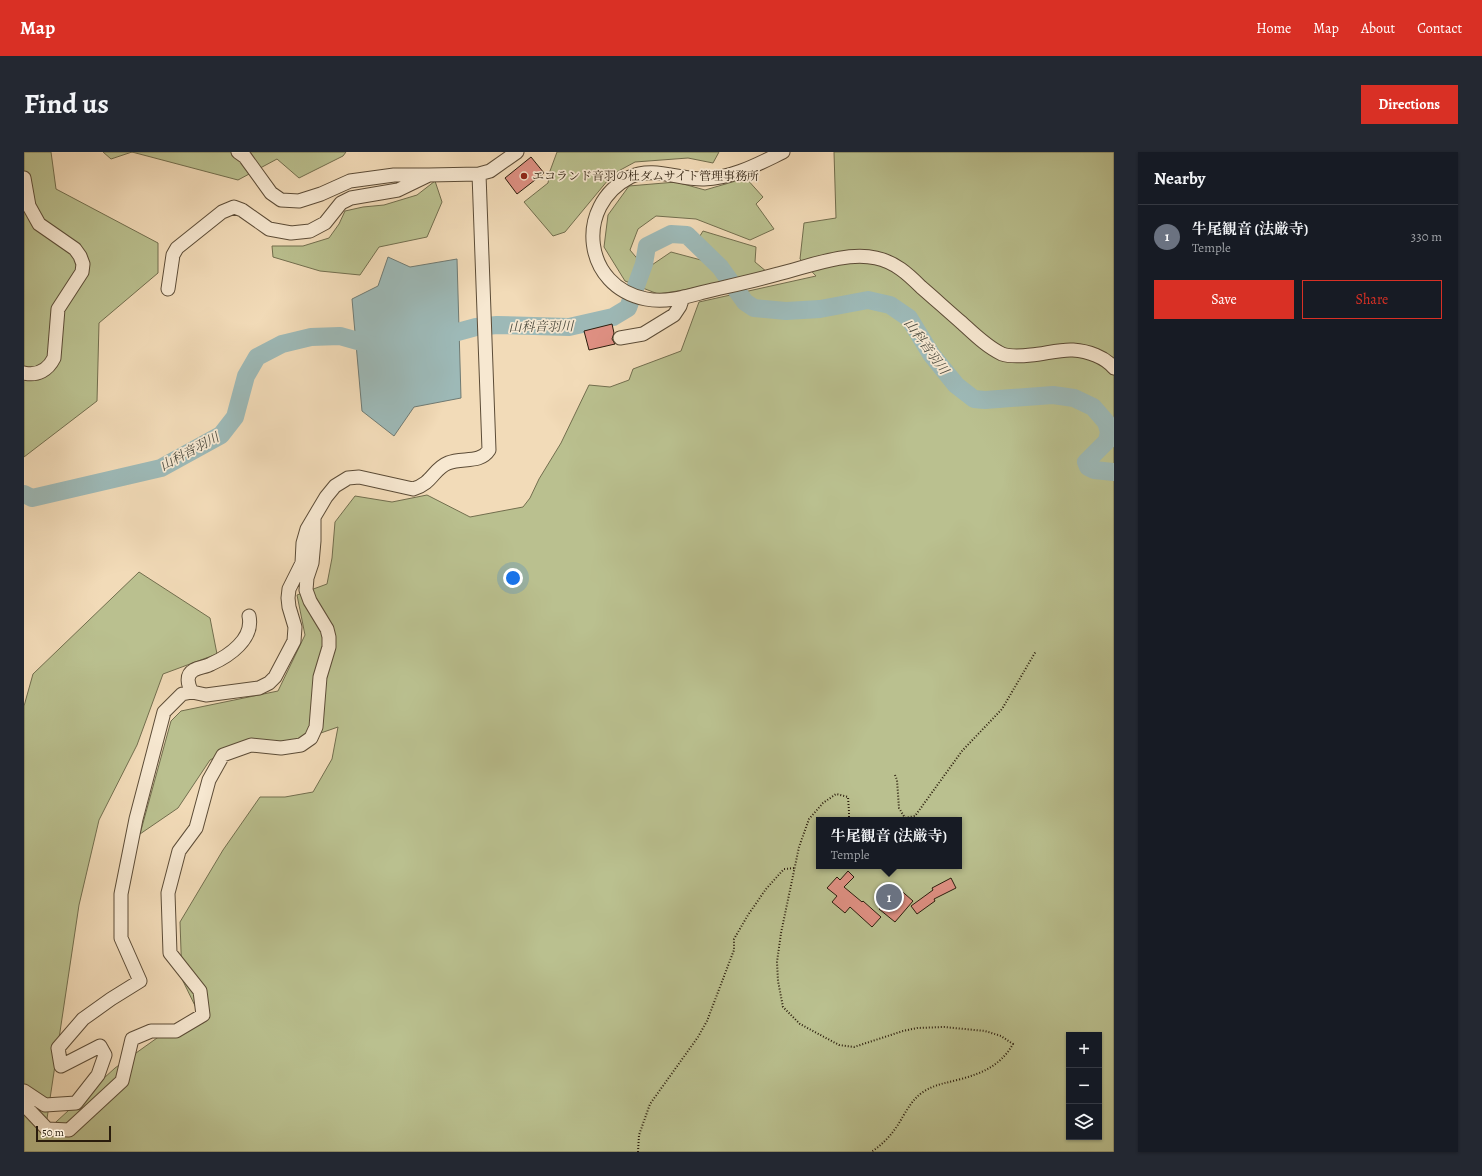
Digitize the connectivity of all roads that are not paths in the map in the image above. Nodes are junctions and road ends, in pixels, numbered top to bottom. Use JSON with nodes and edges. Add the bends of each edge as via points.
{"nodes":[{"id":1,"x":238,"y":152,"type":"edge"},
{"id":2,"x":517,"y":152,"type":"edge"},
{"id":3,"x":783,"y":152,"type":"edge"},
{"id":4,"x":479,"y":174,"type":"junction"},
{"id":5,"x":429,"y":175,"type":"junction"},
{"id":6,"x":24,"y":178,"type":"edge"},
{"id":7,"x":168,"y":289,"type":"dead end"},
{"id":8,"x":688,"y":296,"type":"junction"},
{"id":9,"x":620,"y":338,"type":"dead end"},
{"id":10,"x":1114,"y":368,"type":"edge"},
{"id":11,"x":24,"y":374,"type":"edge"},
{"id":12,"x":314,"y":519,"type":"junction"},
{"id":13,"x":249,"y":616,"type":"dead end"},
{"id":14,"x":192,"y":692,"type":"junction"},
{"id":15,"x":24,"y":1091,"type":"edge"},
{"id":16,"x":24,"y":1100,"type":"edge"}],
"edges":[{"from":1,"to":5,"type":"lane","via":[[245,157],[271,193],[286,201],[299,202],[350,181],[394,175]]},
{"from":2,"to":4,"type":"lane","via":[[490,171]]},
{"from":3,"to":8,"type":"lane","via":[[738,173],[720,178],[702,179],[647,173],[632,176],[617,185],[603,200],[594,219],[594,254],[601,270],[613,284],[629,294],[646,299],[665,301]]},
{"from":4,"to":5,"type":"lane"},
{"from":4,"to":12,"type":"lane","via":[[489,450],[486,456],[481,458],[450,462],[437,471],[428,482],[413,489],[364,478],[348,478],[335,486]]},
{"from":5,"to":7,"type":"lane","via":[[398,190],[351,198],[341,203],[325,223],[310,231],[291,233],[269,229],[234,207],[222,212],[177,248],[173,255]]},
{"from":6,"to":11,"type":"lane","via":[[29,206],[39,224],[75,249],[83,264],[82,272],[58,309],[54,358],[51,364],[40,372]]},
{"from":8,"to":9,"type":"lane","via":[[674,315],[643,334]]},
{"from":8,"to":10,"type":"lane","via":[[845,257],[875,258],[891,262],[906,272],[978,338],[1003,354],[1018,357],[1073,350],[1103,358]]},
{"from":12,"to":14,"type":"lane","via":[[307,529],[303,542],[302,563],[289,589],[289,607],[295,627],[294,640],[275,677],[270,683],[259,688],[206,695]]},
{"from":12,"to":16,"type":"lane","via":[[312,564],[306,590],[327,629],[329,642],[320,677],[316,727],[311,738],[301,745],[281,748],[251,744],[223,755],[209,780],[196,828],[179,852],[168,893],[170,953],[200,990],[204,1015],[176,1031],[151,1031],[132,1039],[122,1080],[69,1130],[47,1129],[29,1110]]},
{"from":13,"to":14,"type":"lane","via":[[248,632],[233,651],[213,664],[193,671],[188,678]]},
{"from":14,"to":15,"type":"lane","via":[[182,694],[164,712],[136,819],[121,894],[121,938],[140,981],[83,1019],[58,1048],[61,1066],[100,1046],[105,1055],[98,1075],[76,1103],[44,1105]]}]}
